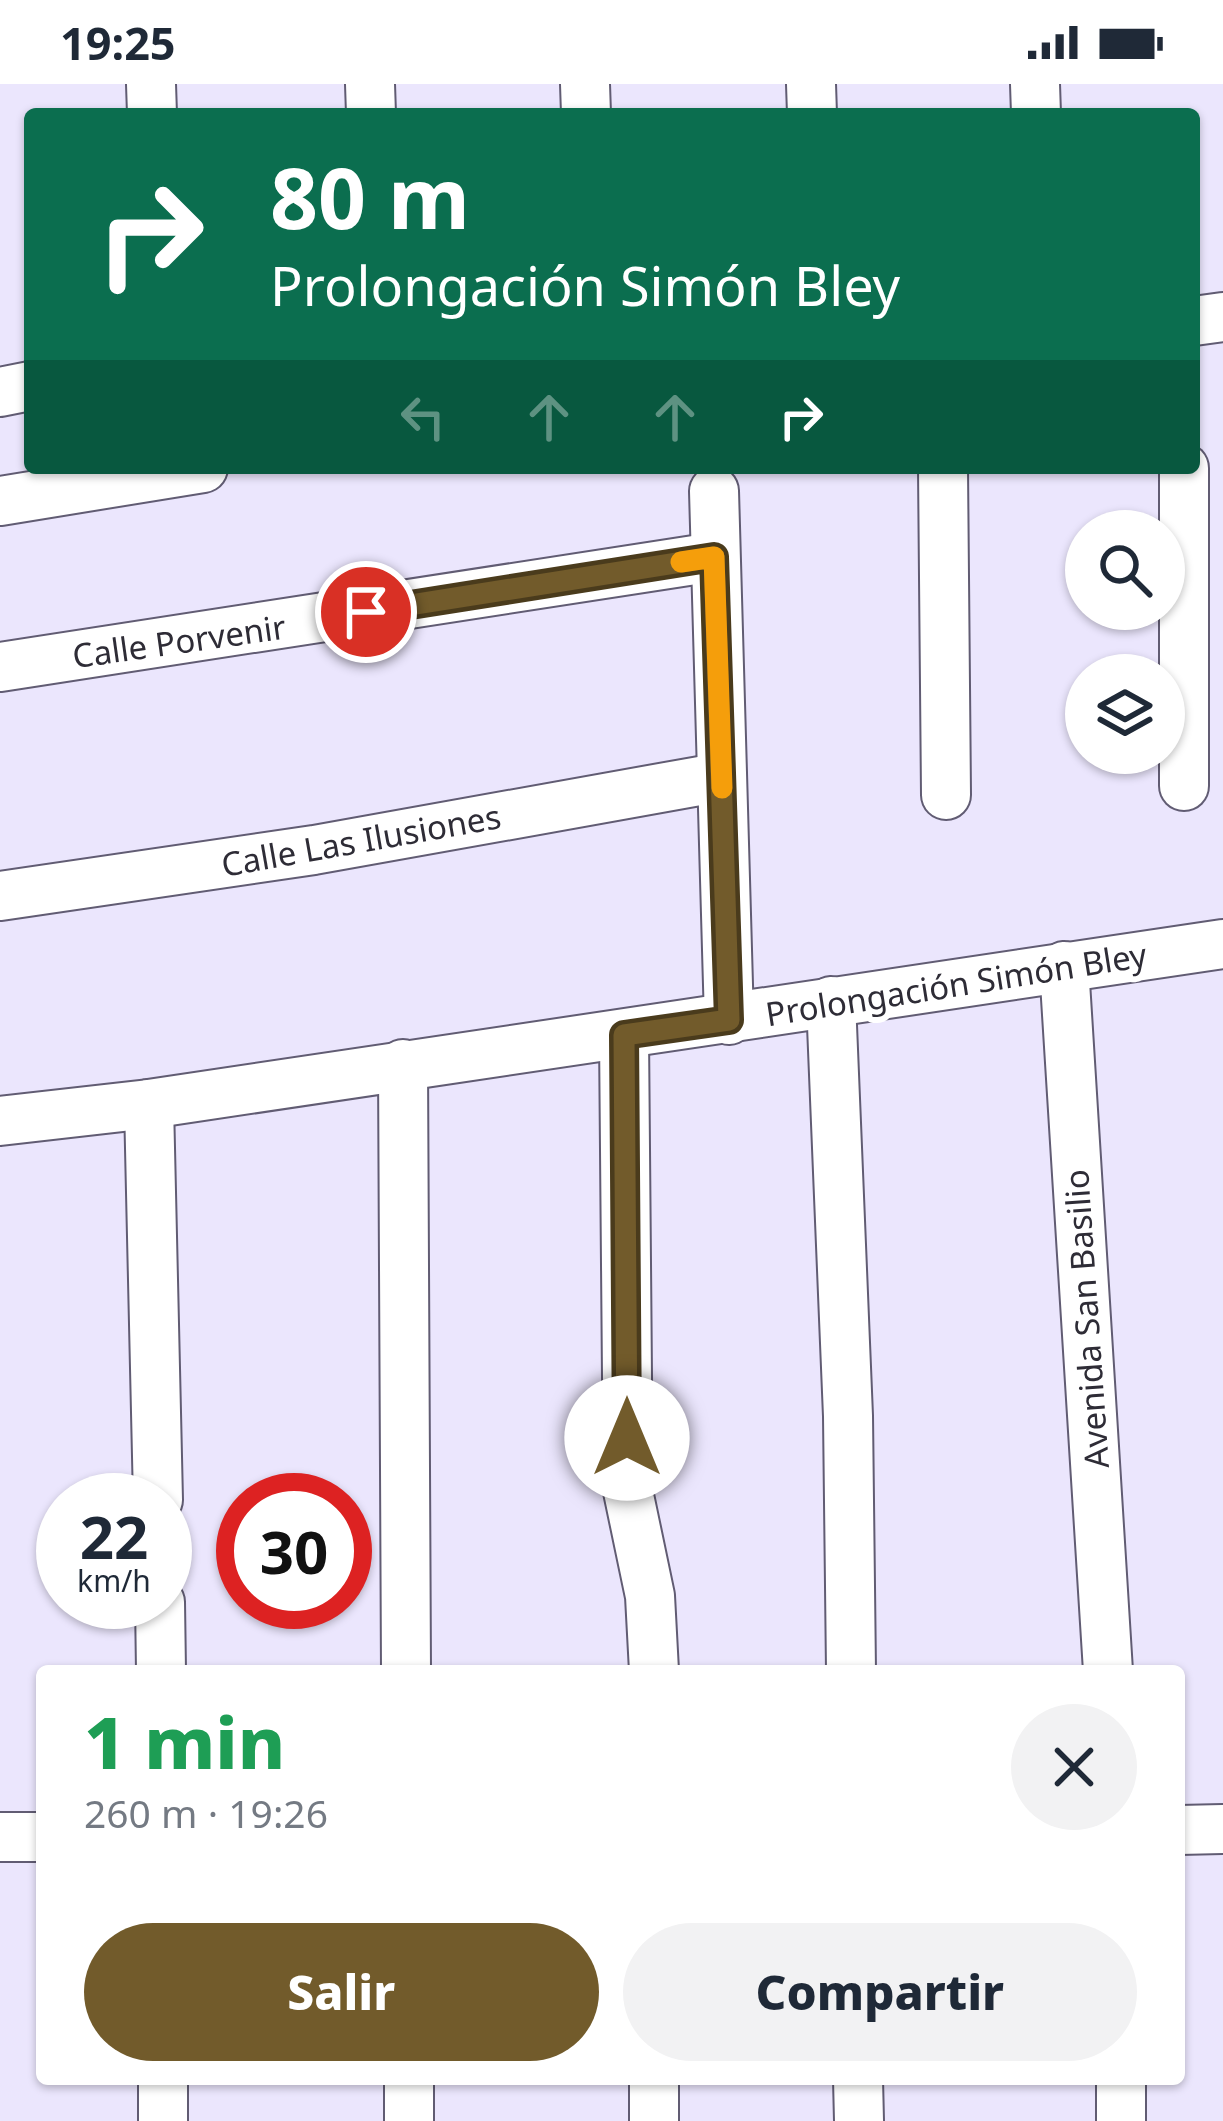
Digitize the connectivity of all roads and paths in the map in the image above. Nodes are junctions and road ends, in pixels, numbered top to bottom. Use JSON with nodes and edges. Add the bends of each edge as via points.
{"nodes":[{"id":1,"x":166,"y":474,"type":"edge"},
{"id":2,"x":943,"y":474,"type":"edge"},
{"id":3,"x":1184,"y":474,"type":"edge"},
{"id":4,"x":714,"y":491,"type":"dead end"},
{"id":5,"x":0,"y":501,"type":"edge"},
{"id":6,"x":714,"y":557,"type":"junction"},
{"id":7,"x":0,"y":667,"type":"edge"},
{"id":8,"x":722,"y":777,"type":"junction"},
{"id":9,"x":1184,"y":786,"type":"dead end"},
{"id":10,"x":946,"y":795,"type":"dead end"},
{"id":11,"x":0,"y":896,"type":"edge"},
{"id":12,"x":1223,"y":944,"type":"edge"},
{"id":13,"x":1064,"y":966,"type":"junction"},
{"id":14,"x":831,"y":1001,"type":"junction"},
{"id":15,"x":729,"y":1020,"type":"junction"},
{"id":16,"x":624,"y":1035,"type":"junction"},
{"id":17,"x":403,"y":1064,"type":"junction"},
{"id":18,"x":149,"y":1104,"type":"junction"},
{"id":19,"x":0,"y":1121,"type":"edge"},
{"id":20,"x":157,"y":1473,"type":"edge"},
{"id":21,"x":160,"y":1629,"type":"edge"},
{"id":22,"x":161,"y":1665,"type":"edge"},
{"id":23,"x":406,"y":1665,"type":"edge"},
{"id":24,"x":654,"y":1665,"type":"edge"},
{"id":25,"x":851,"y":1665,"type":"edge"},
{"id":26,"x":1108,"y":1665,"type":"edge"},
{"id":27,"x":1223,"y":1828,"type":"edge"},
{"id":28,"x":1185,"y":1830,"type":"edge"},
{"id":29,"x":0,"y":1837,"type":"edge"},
{"id":30,"x":36,"y":1837,"type":"edge"},
{"id":31,"x":163,"y":2085,"type":"edge"},
{"id":32,"x":409,"y":2085,"type":"edge"},
{"id":33,"x":655,"y":2085,"type":"edge"},
{"id":34,"x":858,"y":2085,"type":"edge"},
{"id":35,"x":1120,"y":2085,"type":"edge"},
{"id":36,"x":163,"y":2121,"type":"edge"},
{"id":37,"x":409,"y":2121,"type":"edge"},
{"id":38,"x":654,"y":2121,"type":"edge"},
{"id":39,"x":859,"y":2121,"type":"edge"},
{"id":40,"x":1121,"y":2121,"type":"edge"}],
"edges":[{"from":1,"to":5,"type":"street"},
{"from":2,"to":10,"type":"street"},
{"from":3,"to":9,"type":"street"},
{"from":4,"to":6,"type":"street"},
{"from":6,"to":7,"type":"street","name":"Calle Porvenir"},
{"from":6,"to":8,"type":"street"},
{"from":8,"to":11,"type":"street","name":"Calle Las Ilusiones"},
{"from":8,"to":15,"type":"street"},
{"from":12,"to":13,"type":"street","name":"Prolongación Simón Bley"},
{"from":13,"to":14,"type":"street","name":"Prolongación Simón Bley"},
{"from":13,"to":26,"type":"street","name":"Avenida San Basilio"},
{"from":14,"to":15,"type":"street","name":"Prolongación Simón Bley"},
{"from":14,"to":25,"type":"street"},
{"from":15,"to":16,"type":"street","name":"Prolongación Simón Bley"},
{"from":16,"to":17,"type":"street","name":"Prolongación Simón Bley"},
{"from":16,"to":24,"type":"street","via":[[628,1491],[650,1596]]},
{"from":17,"to":18,"type":"street","name":"Prolongación Simón Bley"},
{"from":17,"to":23,"type":"street"},
{"from":18,"to":19,"type":"street","name":"Prolongación Simón Bley"},
{"from":18,"to":20,"type":"street"},
{"from":21,"to":22,"type":"street"},
{"from":27,"to":28,"type":"street"},
{"from":29,"to":30,"type":"street"},
{"from":31,"to":36,"type":"street"},
{"from":32,"to":37,"type":"street"},
{"from":33,"to":38,"type":"street"},
{"from":34,"to":39,"type":"street"},
{"from":35,"to":40,"type":"street"}]}
